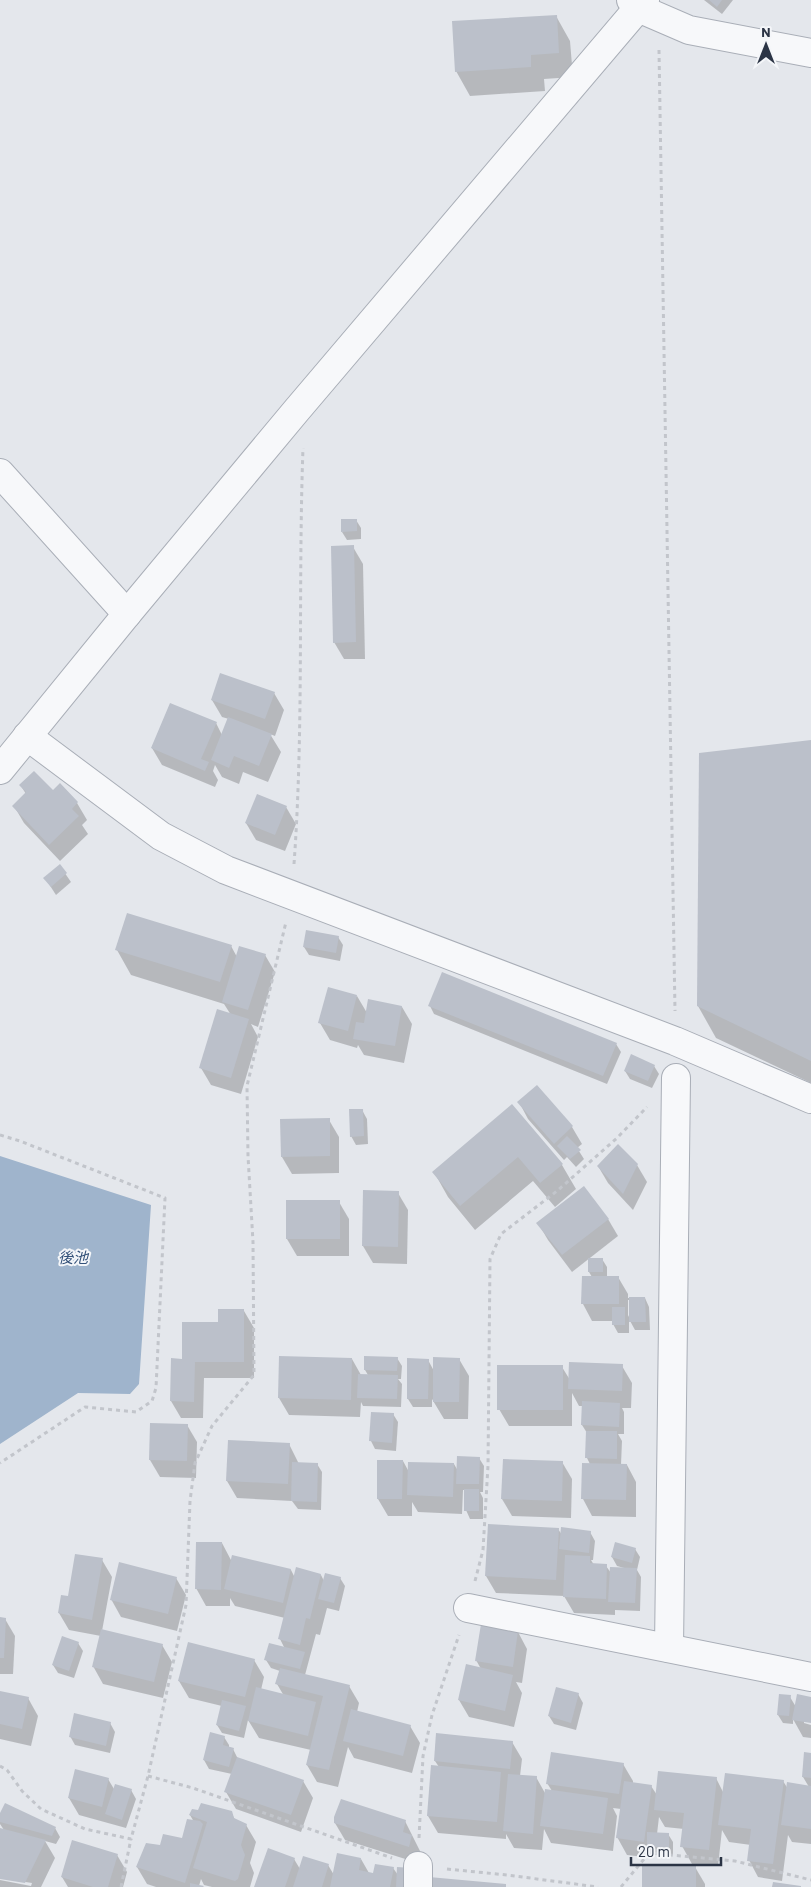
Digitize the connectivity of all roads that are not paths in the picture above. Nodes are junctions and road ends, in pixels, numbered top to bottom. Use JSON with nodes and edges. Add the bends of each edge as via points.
{"nodes":[{"id":1,"x":643,"y":6,"type":"edge"},
{"id":2,"x":811,"y":53,"type":"edge"},
{"id":3,"x":0,"y":473,"type":"edge"},
{"id":4,"x":127,"y":614,"type":"junction"},
{"id":5,"x":26,"y":736,"type":"junction"},
{"id":6,"x":0,"y":770,"type":"edge"},
{"id":7,"x":676,"y":1078,"type":"road end"},
{"id":8,"x":811,"y":1100,"type":"edge"},
{"id":9,"x":468,"y":1608,"type":"road end"},
{"id":10,"x":669,"y":1648,"type":"junction"},
{"id":11,"x":811,"y":1677,"type":"edge"}],
"edges":[{"from":1,"to":2,"type":"street","via":[[690,30]]},
{"from":1,"to":4,"type":"street","via":[[296,411]]},
{"from":3,"to":4,"type":"street"},
{"from":4,"to":5,"type":"street"},
{"from":5,"to":6,"type":"street"},
{"from":5,"to":8,"type":"street","via":[[161,836],[226,870],[675,1041]]},
{"from":7,"to":10,"type":"street"},
{"from":9,"to":10,"type":"street"},
{"from":10,"to":11,"type":"street"}]}
